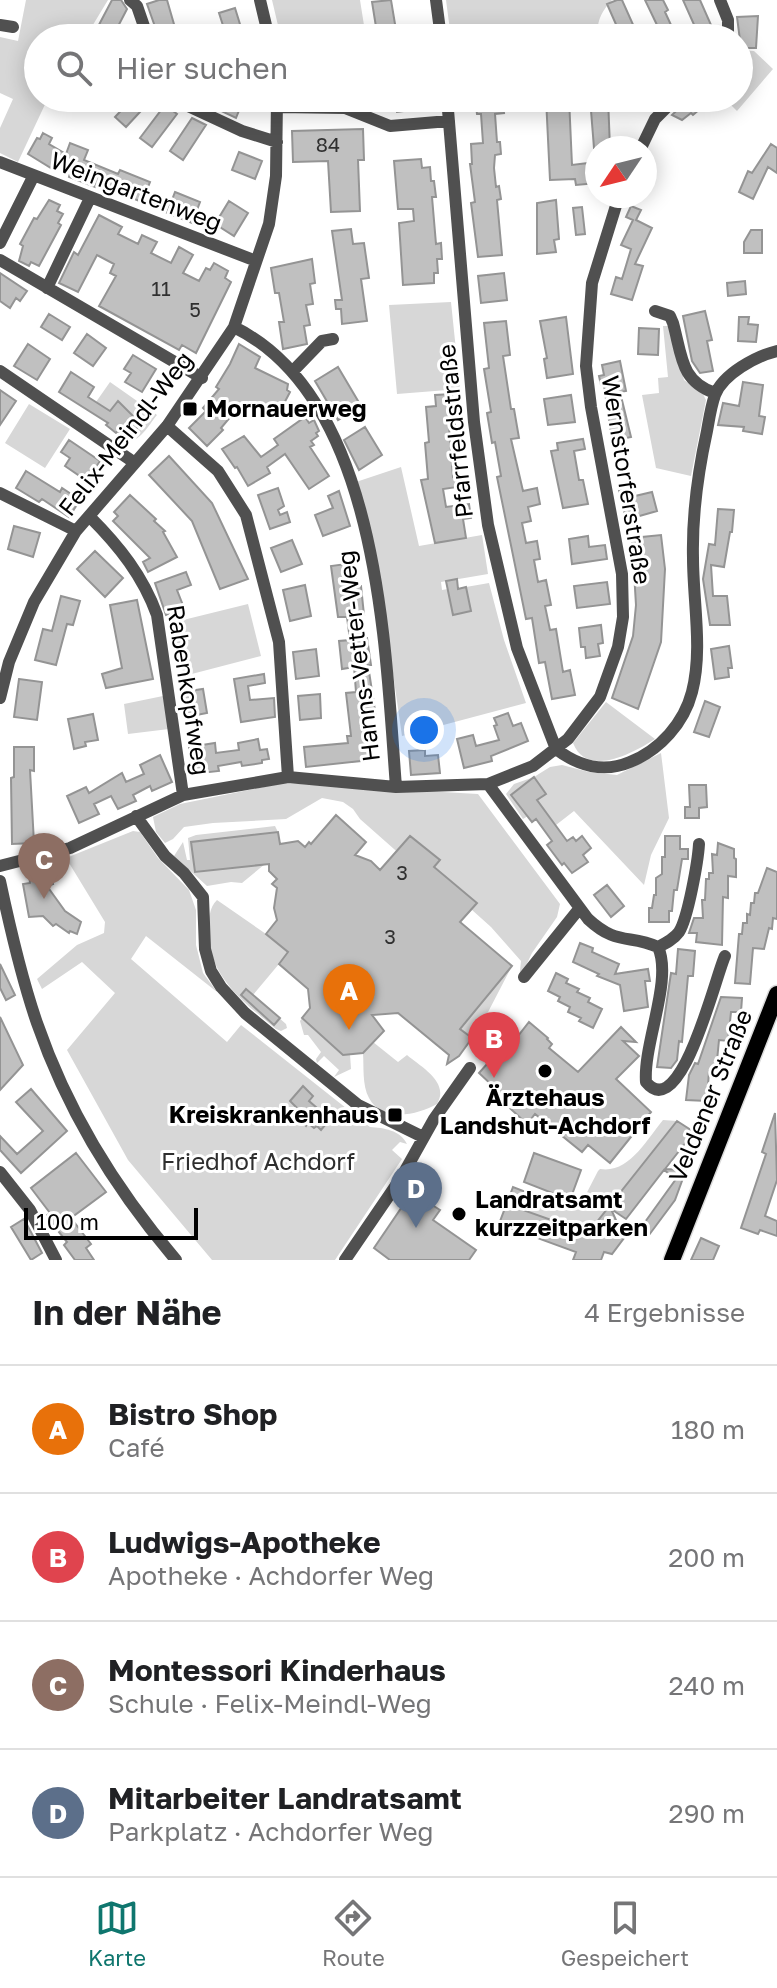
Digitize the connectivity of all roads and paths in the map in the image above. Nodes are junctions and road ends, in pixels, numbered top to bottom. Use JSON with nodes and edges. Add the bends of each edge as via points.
{"nodes":[{"id":1,"x":130,"y":0,"type":"edge"},
{"id":2,"x":260,"y":0,"type":"edge"},
{"id":3,"x":436,"y":0,"type":"edge"},
{"id":4,"x":720,"y":0,"type":"edge"},
{"id":5,"x":143,"y":24,"type":"edge"},
{"id":6,"x":266,"y":24,"type":"edge"},
{"id":7,"x":439,"y":24,"type":"edge"},
{"id":8,"x":728,"y":24,"type":"edge"},
{"id":9,"x":201,"y":112,"type":"edge"},
{"id":10,"x":278,"y":112,"type":"edge"},
{"id":11,"x":355,"y":112,"type":"edge"},
{"id":12,"x":448,"y":112,"type":"edge"},
{"id":13,"x":662,"y":112,"type":"edge"},
{"id":14,"x":449,"y":121,"type":"junction"},
{"id":15,"x":647,"y":136,"type":"edge"},
{"id":16,"x":277,"y":142,"type":"junction"},
{"id":17,"x":0,"y":162,"type":"edge"},
{"id":18,"x":33,"y":177,"type":"junction"},
{"id":19,"x":90,"y":198,"type":"junction"},
{"id":20,"x":615,"y":208,"type":"edge"},
{"id":21,"x":0,"y":243,"type":"edge"},
{"id":22,"x":0,"y":260,"type":"edge"},
{"id":23,"x":256,"y":261,"type":"junction"},
{"id":24,"x":47,"y":288,"type":"junction"},
{"id":25,"x":655,"y":311,"type":"dead end"},
{"id":26,"x":234,"y":327,"type":"junction"},
{"id":27,"x":333,"y":339,"type":"dead end"},
{"id":28,"x":777,"y":351,"type":"edge"},
{"id":29,"x":0,"y":371,"type":"edge"},
{"id":30,"x":293,"y":371,"type":"junction"},
{"id":31,"x":202,"y":378,"type":"junction"},
{"id":32,"x":715,"y":393,"type":"junction"},
{"id":33,"x":167,"y":426,"type":"junction"},
{"id":34,"x":135,"y":463,"type":"junction"},
{"id":35,"x":0,"y":493,"type":"edge"},
{"id":36,"x":90,"y":517,"type":"junction"},
{"id":37,"x":76,"y":531,"type":"junction"},
{"id":38,"x":4,"y":658,"type":"edge"},
{"id":39,"x":0,"y":698,"type":"edge"},
{"id":40,"x":556,"y":749,"type":"junction"},
{"id":41,"x":288,"y":777,"type":"junction"},
{"id":42,"x":488,"y":784,"type":"junction"},
{"id":43,"x":396,"y":787,"type":"junction"},
{"id":44,"x":183,"y":795,"type":"junction"},
{"id":45,"x":136,"y":816,"type":"junction"},
{"id":46,"x":699,"y":844,"type":"dead end"},
{"id":47,"x":0,"y":866,"type":"edge"},
{"id":48,"x":0,"y":881,"type":"edge"},
{"id":49,"x":579,"y":909,"type":"junction"},
{"id":50,"x":658,"y":947,"type":"junction"},
{"id":51,"x":725,"y":956,"type":"dead end"},
{"id":52,"x":524,"y":977,"type":"dead end"},
{"id":53,"x":777,"y":994,"type":"edge"},
{"id":54,"x":470,"y":1068,"type":"dead end"},
{"id":55,"x":423,"y":1137,"type":"junction"},
{"id":56,"x":0,"y":1172,"type":"edge"},
{"id":57,"x":56,"y":1260,"type":"edge"},
{"id":58,"x":176,"y":1260,"type":"edge"},
{"id":59,"x":345,"y":1260,"type":"edge"},
{"id":60,"x":672,"y":1260,"type":"edge"}],
"edges":[{"from":1,"to":5,"type":"street"},
{"from":2,"to":6,"type":"street"},
{"from":3,"to":7,"type":"street"},
{"from":4,"to":8,"type":"street"},
{"from":9,"to":16,"type":"street"},
{"from":10,"to":16,"type":"street","name":"Felix-Meindl-Weg"},
{"from":11,"to":14,"type":"street","via":[[390,126]]},
{"from":12,"to":14,"type":"street","name":"Pfarrfeldstraße"},
{"from":13,"to":15,"type":"street"},
{"from":14,"to":40,"type":"street","name":"Pfarrfeldstraße","via":[[474,422],[488,525],[517,648]]},
{"from":16,"to":23,"type":"street","name":"Felix-Meindl-Weg","via":[[269,224]]},
{"from":17,"to":18,"type":"street","name":"Weingartenweg"},
{"from":18,"to":19,"type":"street","name":"Weingartenweg"},
{"from":18,"to":21,"type":"street"},
{"from":19,"to":23,"type":"street","name":"Weingartenweg"},
{"from":19,"to":24,"type":"street"},
{"from":20,"to":40,"type":"street","name":"Wernstorferstraße","via":[[592,283],[586,366],[622,574],[623,617],[600,697]]},
{"from":22,"to":24,"type":"street"},
{"from":23,"to":26,"type":"street","name":"Felix-Meindl-Weg"},
{"from":24,"to":31,"type":"street"},
{"from":25,"to":32,"type":"street","via":[[670,316],[688,378]]},
{"from":26,"to":30,"type":"street","name":"Hanns-Vetter-Weg"},
{"from":26,"to":31,"type":"street","name":"Felix-Meindl-Weg"},
{"from":27,"to":30,"type":"street","via":[[322,341]]},
{"from":28,"to":32,"type":"street","via":[[743,364]]},
{"from":29,"to":34,"type":"street"},
{"from":30,"to":43,"type":"street","name":"Hanns-Vetter-Weg","via":[[341,453],[366,537],[381,614]]},
{"from":31,"to":33,"type":"street","name":"Felix-Meindl-Weg"},
{"from":32,"to":40,"type":"street","via":[[698,472],[693,555],[696,670],[688,705],[671,733],[622,765],[591,767]]},
{"from":33,"to":34,"type":"street","name":"Felix-Meindl-Weg"},
{"from":33,"to":41,"type":"street","via":[[218,471],[246,515],[278,632]]},
{"from":34,"to":36,"type":"street","name":"Felix-Meindl-Weg"},
{"from":35,"to":37,"type":"street"},
{"from":36,"to":37,"type":"street","name":"Felix-Meindl-Weg"},
{"from":36,"to":44,"type":"street","name":"Rabenkopfweg","via":[[148,589],[157,615]]},
{"from":37,"to":38,"type":"street","name":"Felix-Meindl-Weg"},
{"from":38,"to":39,"type":"street","name":"Felix-Meindl-Weg"},
{"from":40,"to":42,"type":"street","name":"Wernstorferstraße","via":[[533,766]]},
{"from":41,"to":43,"type":"street","name":"Wernstorferstraße"},
{"from":41,"to":44,"type":"street","name":"Wernstorferstraße"},
{"from":42,"to":43,"type":"street","name":"Wernstorferstraße"},
{"from":42,"to":49,"type":"street"},
{"from":44,"to":45,"type":"street","name":"Wernstorferstraße"},
{"from":45,"to":47,"type":"street","name":"Wernstorferstraße","via":[[70,848]]},
{"from":45,"to":55,"type":"street","via":[[203,897],[205,949],[221,987],[245,1013],[358,1105]]},
{"from":46,"to":50,"type":"street","via":[[683,921],[675,936]]},
{"from":48,"to":58,"type":"street","via":[[28,995],[58,1076],[109,1169]]},
{"from":49,"to":50,"type":"street","via":[[607,934]]},
{"from":49,"to":52,"type":"street"},
{"from":50,"to":51,"type":"street","via":[[660,992],[645,1068],[648,1086],[662,1091],[677,1079]]},
{"from":53,"to":60,"type":"main road","name":"Veldener Straße"},
{"from":54,"to":55,"type":"street"},
{"from":55,"to":59,"type":"street"},
{"from":56,"to":57,"type":"street","via":[[30,1210]]}]}
